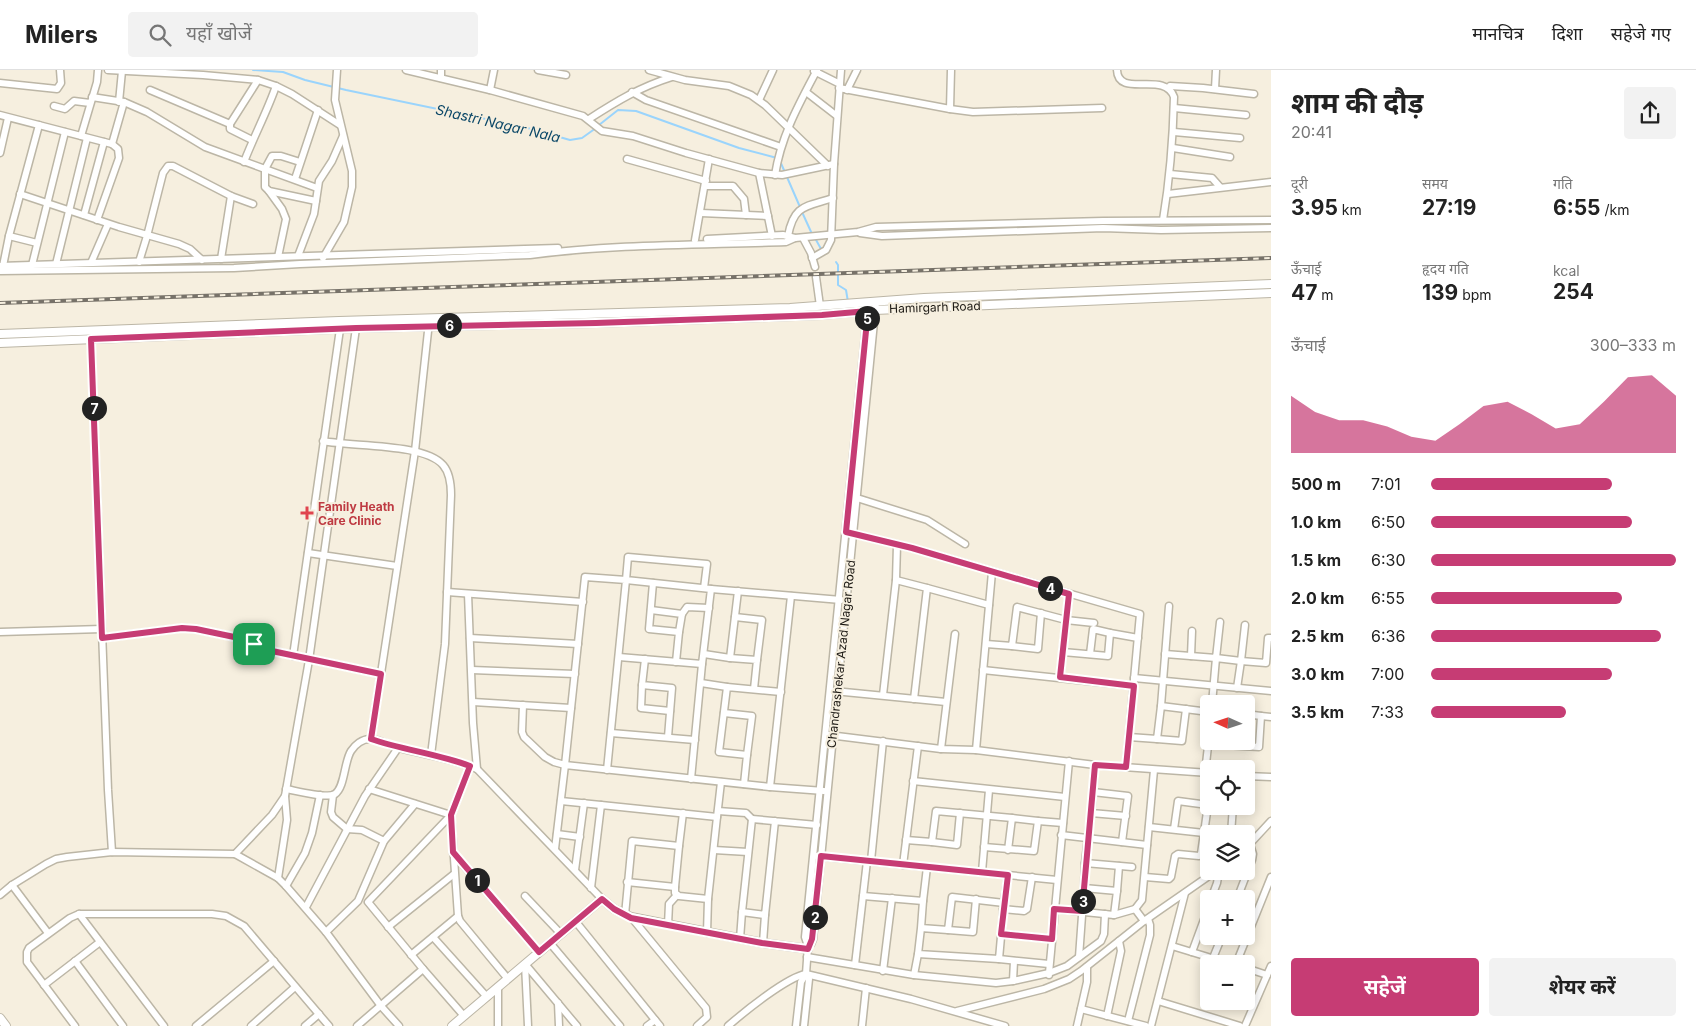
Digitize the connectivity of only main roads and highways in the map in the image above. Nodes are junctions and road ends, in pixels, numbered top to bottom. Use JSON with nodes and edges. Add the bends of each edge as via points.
{"nodes":[{"id":1,"x":1271,"y":284,"type":"edge"},
{"id":2,"x":1271,"y":293,"type":"edge"},
{"id":3,"x":872,"y":306,"type":"junction"},
{"id":4,"x":429,"y":322,"type":"junction"},
{"id":5,"x":0,"y":334,"type":"edge"},
{"id":6,"x":0,"y":342,"type":"edge"},
{"id":7,"x":808,"y":951,"type":"road end"},
{"id":8,"x":0,"y":1018,"type":"edge"},
{"id":9,"x":6,"y":1026,"type":"edge"},
{"id":10,"x":452,"y":1026,"type":"edge"}],
"edges":[{"from":1,"to":3,"type":"main road","name":"Hamirgarh Road"},
{"from":2,"to":3,"type":"main road","name":"Hamirgarh Road"},
{"from":3,"to":4,"type":"main road","name":"Hamirgarh Road"},
{"from":3,"to":4,"type":"main road","name":"Hamirgarh Road","via":[[802,316],[606,322]]},
{"from":4,"to":5,"type":"main road","name":"Hamirgarh Road","via":[[339,321]]},
{"from":4,"to":6,"type":"main road","name":"Hamirgarh Road","via":[[340,329]]},
{"from":7,"to":10,"type":"main road","via":[[628,916],[602,899]]},
{"from":8,"to":9,"type":"main road"}]}
